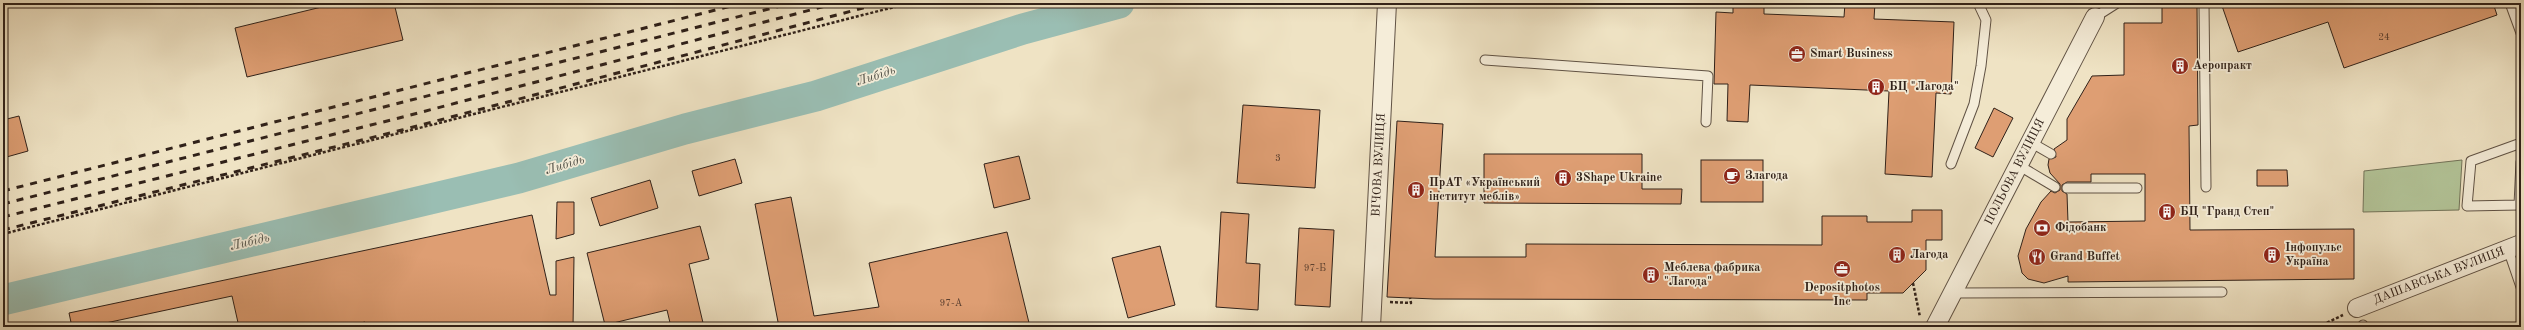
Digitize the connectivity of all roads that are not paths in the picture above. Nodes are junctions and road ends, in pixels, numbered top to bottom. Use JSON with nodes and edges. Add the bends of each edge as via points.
{"nodes":[{"id":1,"x":1387,"y":3,"type":"edge"},
{"id":2,"x":1978,"y":3,"type":"edge"},
{"id":3,"x":2117,"y":3,"type":"edge"},
{"id":4,"x":2204,"y":3,"type":"edge"},
{"id":5,"x":2510,"y":3,"type":"edge"},
{"id":6,"x":2095,"y":17,"type":"joint"},
{"id":7,"x":2521,"y":33,"type":"edge"},
{"id":8,"x":1485,"y":60,"type":"dead end"},
{"id":9,"x":1706,"y":122,"type":"dead end"},
{"id":10,"x":2030,"y":142,"type":"junction"},
{"id":11,"x":2521,"y":143,"type":"edge"},
{"id":12,"x":2051,"y":154,"type":"dead end"},
{"id":13,"x":2521,"y":162,"type":"edge"},
{"id":14,"x":1951,"y":164,"type":"dead end"},
{"id":15,"x":2018,"y":165,"type":"junction"},
{"id":16,"x":2055,"y":187,"type":"dead end"},
{"id":17,"x":2206,"y":187,"type":"dead end"},
{"id":18,"x":2067,"y":188,"type":"dead end"},
{"id":19,"x":2137,"y":188,"type":"dead end"},
{"id":20,"x":2514,"y":247,"type":"edge"},
{"id":21,"x":2521,"y":287,"type":"edge"},
{"id":22,"x":2222,"y":292,"type":"dead end"},
{"id":23,"x":1951,"y":293,"type":"junction"},
{"id":24,"x":2361,"y":320,"type":"edge"},
{"id":25,"x":1928,"y":323,"type":"edge"},
{"id":26,"x":1371,"y":327,"type":"edge"}],
"edges":[{"from":1,"to":26,"type":"street","name":"ВІЧОВА ВУЛИЦЯ"},
{"from":2,"to":14,"type":"lane","via":[[1986,20],[1981,66],[1974,104]]},
{"from":3,"to":6,"type":"lane"},
{"from":4,"to":17,"type":"lane"},
{"from":5,"to":7,"type":"lane"},
{"from":6,"to":10,"type":"street","name":"ПОЛЬОВА ВУЛИЦЯ"},
{"from":8,"to":9,"type":"lane","via":[[1708,76]]},
{"from":10,"to":12,"type":"lane"},
{"from":10,"to":15,"type":"street","name":"ПОЛЬОВА ВУЛИЦЯ"},
{"from":11,"to":13,"type":"lane","via":[[2471,161],[2467,206],[2519,205]]},
{"from":15,"to":16,"type":"lane"},
{"from":15,"to":23,"type":"street","name":"ПОЛЬОВА ВУЛИЦЯ"},
{"from":18,"to":19,"type":"lane"},
{"from":20,"to":21,"type":"lane"},
{"from":20,"to":24,"type":"street","name":"ДАШАВСЬКА ВУЛИЦЯ"},
{"from":22,"to":23,"type":"lane"},
{"from":23,"to":25,"type":"street","name":"ПОЛЬОВА ВУЛИЦЯ"}]}
